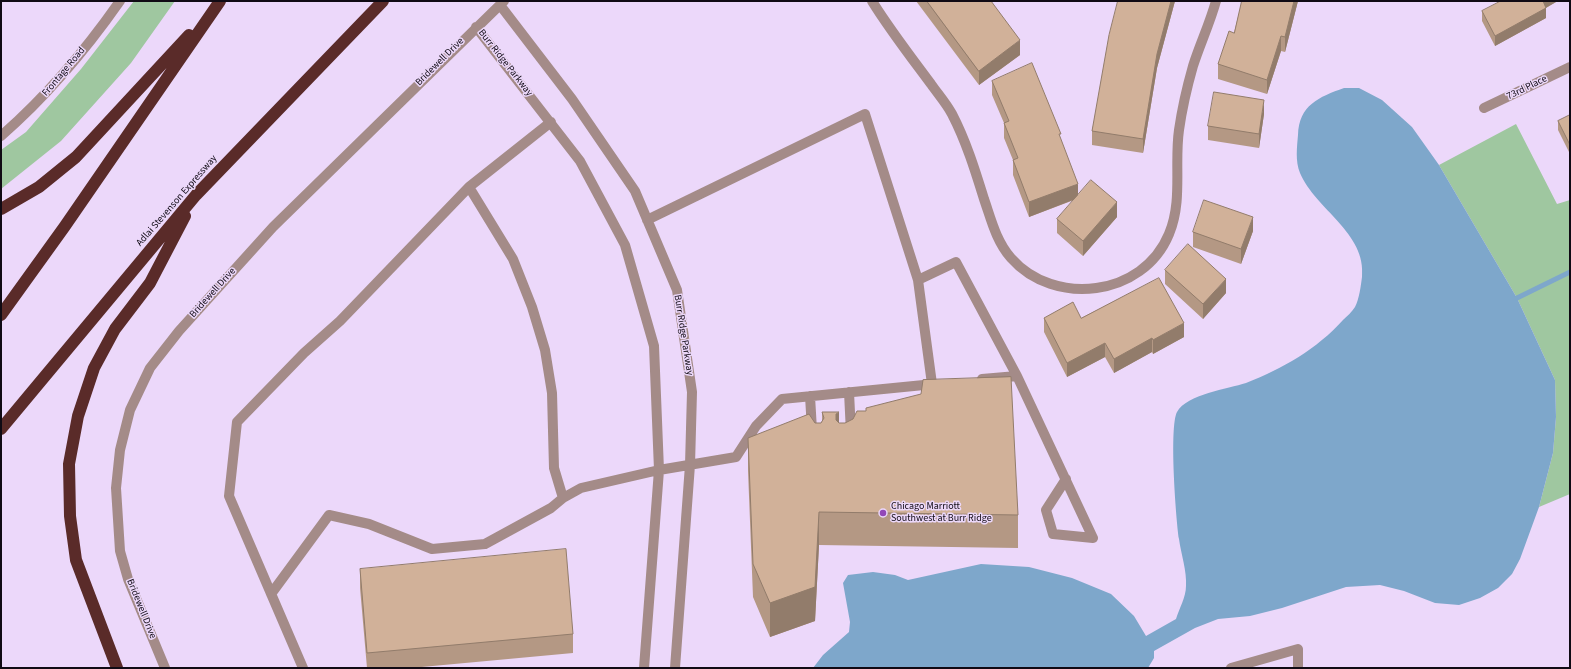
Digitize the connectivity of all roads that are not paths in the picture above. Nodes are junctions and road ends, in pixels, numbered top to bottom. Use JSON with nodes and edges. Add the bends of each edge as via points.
{"nodes":[{"id":1,"x":120,"y":1,"type":"edge"},
{"id":2,"x":383,"y":1,"type":"edge"},
{"id":3,"x":872,"y":1,"type":"edge"},
{"id":4,"x":1216,"y":1,"type":"edge"},
{"id":5,"x":219,"y":2,"type":"edge"},
{"id":6,"x":502,"y":3,"type":"edge"},
{"id":7,"x":476,"y":27,"type":"junction"},
{"id":8,"x":1570,"y":67,"type":"edge"},
{"id":9,"x":1484,"y":108,"type":"dead end"},
{"id":10,"x":551,"y":122,"type":"junction"},
{"id":11,"x":1,"y":136,"type":"edge"},
{"id":12,"x":469,"y":187,"type":"junction"},
{"id":13,"x":196,"y":195,"type":"junction"},
{"id":14,"x":1,"y":209,"type":"edge"},
{"id":15,"x":647,"y":220,"type":"junction"},
{"id":16,"x":918,"y":280,"type":"junction"},
{"id":17,"x":1,"y":315,"type":"edge"},
{"id":18,"x":1017,"y":376,"type":"junction"},
{"id":19,"x":971,"y":380,"type":"edge"},
{"id":20,"x":948,"y":383,"type":"edge"},
{"id":21,"x":932,"y":384,"type":"junction"},
{"id":22,"x":850,"y":392,"type":"junction"},
{"id":23,"x":810,"y":396,"type":"junction"},
{"id":24,"x":1,"y":429,"type":"edge"},
{"id":25,"x":813,"y":441,"type":"edge"},
{"id":26,"x":851,"y":441,"type":"edge"},
{"id":27,"x":690,"y":465,"type":"junction"},
{"id":28,"x":659,"y":470,"type":"junction"},
{"id":29,"x":1066,"y":479,"type":"junction"},
{"id":30,"x":563,"y":498,"type":"junction"},
{"id":31,"x":271,"y":594,"type":"junction"},
{"id":32,"x":117,"y":668,"type":"edge"},
{"id":33,"x":164,"y":668,"type":"edge"},
{"id":34,"x":303,"y":668,"type":"edge"},
{"id":35,"x":644,"y":668,"type":"edge"},
{"id":36,"x":675,"y":668,"type":"edge"},
{"id":37,"x":1231,"y":668,"type":"edge"},
{"id":38,"x":1298,"y":668,"type":"edge"}],
"edges":[{"from":1,"to":11,"type":"street","name":"Frontage Road","via":[[65,73],[32,110]]},
{"from":2,"to":13,"type":"highway","name":"Adlai Stevenson Expressway"},
{"from":3,"to":4,"type":"street","via":[[951,113],[972,161],[997,237],[1011,258],[1033,276],[1058,286],[1084,289],[1112,286],[1132,277],[1150,262],[1169,235],[1176,200],[1178,133],[1182,111],[1192,68]]},
{"from":5,"to":14,"type":"highway","via":[[76,157],[39,187]]},
{"from":5,"to":17,"type":"highway"},
{"from":6,"to":7,"type":"street","name":"Bridewell Drive"},
{"from":6,"to":15,"type":"street","name":"Burr Ridge Parkway","via":[[635,191]]},
{"from":7,"to":10,"type":"street","name":"Burr Ridge Parkway"},
{"from":7,"to":33,"type":"street","name":"Bridewell Drive","via":[[273,227],[179,331],[150,368],[130,410],[120,450],[116,488],[120,551],[128,579]]},
{"from":8,"to":9,"type":"street","name":"73rd Place"},
{"from":10,"to":12,"type":"street"},
{"from":10,"to":28,"type":"street","name":"Burr Ridge Parkway","via":[[580,161],[625,245],[654,346]]},
{"from":12,"to":30,"type":"street","via":[[513,259],[532,307],[545,350],[552,393],[554,468]]},
{"from":12,"to":31,"type":"street","via":[[340,321],[304,353],[237,422],[229,496]]},
{"from":13,"to":24,"type":"highway","name":"Adlai Stevenson Expressway"},
{"from":13,"to":32,"type":"highway","via":[[150,283],[115,329],[94,368],[78,416],[69,464],[70,516],[76,560]]},
{"from":15,"to":16,"type":"street","via":[[865,114]]},
{"from":15,"to":27,"type":"street","name":"Burr Ridge Parkway","via":[[677,290],[692,392]]},
{"from":16,"to":18,"type":"street","via":[[956,262]]},
{"from":16,"to":21,"type":"street"},
{"from":18,"to":19,"type":"street"},
{"from":18,"to":29,"type":"street"},
{"from":20,"to":21,"type":"street"},
{"from":21,"to":22,"type":"street"},
{"from":22,"to":23,"type":"street"},
{"from":22,"to":26,"type":"street"},
{"from":23,"to":25,"type":"street"},
{"from":23,"to":27,"type":"street","via":[[782,399],[756,426],[736,457]]},
{"from":27,"to":28,"type":"street"},
{"from":27,"to":36,"type":"street","name":"Burr Ridge Parkway"},
{"from":28,"to":30,"type":"street","via":[[581,488]]},
{"from":28,"to":35,"type":"street","name":"Burr Ridge Parkway"},
{"from":29,"to":29,"type":"street","via":[[1046,510],[1054,534],[1093,538]]},
{"from":30,"to":31,"type":"street","via":[[551,508],[485,544],[432,549],[369,524],[329,515]]},
{"from":31,"to":34,"type":"street"},
{"from":37,"to":38,"type":"street","via":[[1298,649]]}]}
